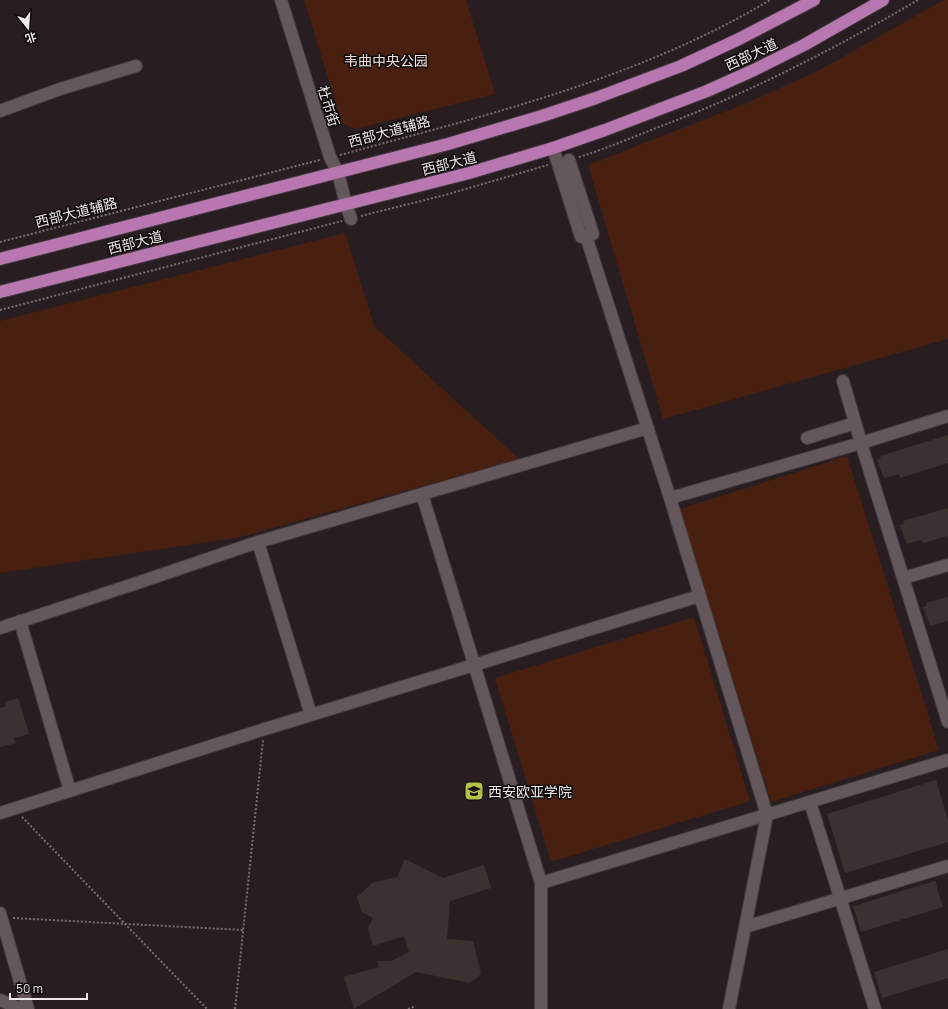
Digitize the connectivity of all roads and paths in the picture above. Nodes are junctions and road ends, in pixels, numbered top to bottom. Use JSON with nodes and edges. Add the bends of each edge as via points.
{"nodes":[{"id":1,"x":281,"y":0,"type":"edge"},
{"id":2,"x":770,"y":0,"type":"edge"},
{"id":3,"x":814,"y":0,"type":"edge"},
{"id":4,"x":883,"y":0,"type":"edge"},
{"id":5,"x":136,"y":66,"type":"dead end"},
{"id":6,"x":0,"y":111,"type":"edge"},
{"id":7,"x":553,"y":148,"type":"junction"},
{"id":8,"x":330,"y":157,"type":"junction"},
{"id":9,"x":569,"y":160,"type":"dead end"},
{"id":10,"x":338,"y":173,"type":"junction"},
{"id":11,"x":346,"y":204,"type":"junction"},
{"id":12,"x":351,"y":219,"type":"dead end"},
{"id":13,"x":586,"y":236,"type":"junction"},
{"id":14,"x":0,"y":242,"type":"edge"},
{"id":15,"x":0,"y":259,"type":"edge"},
{"id":16,"x":0,"y":292,"type":"edge"},
{"id":17,"x":843,"y":381,"type":"dead end"},
{"id":18,"x":948,"y":416,"type":"edge"},
{"id":19,"x":855,"y":423,"type":"junction"},
{"id":20,"x":648,"y":428,"type":"junction"},
{"id":21,"x":807,"y":438,"type":"dead end"},
{"id":22,"x":861,"y":443,"type":"junction"},
{"id":23,"x":422,"y":494,"type":"junction"},
{"id":24,"x":670,"y":498,"type":"junction"},
{"id":25,"x":258,"y":542,"type":"junction"},
{"id":26,"x":948,"y":565,"type":"edge"},
{"id":27,"x":902,"y":578,"type":"junction"},
{"id":28,"x":699,"y":596,"type":"junction"},
{"id":29,"x":20,"y":621,"type":"junction"},
{"id":30,"x":0,"y":628,"type":"edge"},
{"id":31,"x":474,"y":665,"type":"junction"},
{"id":32,"x":311,"y":715,"type":"junction"},
{"id":33,"x":948,"y":722,"type":"edge"},
{"id":34,"x":265,"y":729,"type":"junction"},
{"id":35,"x":948,"y":760,"type":"edge"},
{"id":36,"x":70,"y":791,"type":"junction"},
{"id":37,"x":810,"y":802,"type":"junction"},
{"id":38,"x":13,"y":808,"type":"junction"},
{"id":39,"x":0,"y":813,"type":"edge"},
{"id":40,"x":767,"y":815,"type":"junction"},
{"id":41,"x":948,"y":866,"type":"edge"},
{"id":42,"x":541,"y":883,"type":"junction"},
{"id":43,"x":841,"y":898,"type":"junction"},
{"id":44,"x":1,"y":915,"type":"edge"},
{"id":45,"x":124,"y":924,"type":"junction"},
{"id":46,"x":746,"y":927,"type":"junction"},
{"id":47,"x":244,"y":930,"type":"junction"},
{"id":48,"x":0,"y":1000,"type":"edge"},
{"id":49,"x":20,"y":1009,"type":"edge"},
{"id":50,"x":28,"y":1009,"type":"edge"},
{"id":51,"x":207,"y":1009,"type":"edge"},
{"id":52,"x":235,"y":1009,"type":"edge"},
{"id":53,"x":408,"y":1009,"type":"edge"},
{"id":54,"x":413,"y":1009,"type":"edge"},
{"id":55,"x":541,"y":1009,"type":"edge"},
{"id":56,"x":729,"y":1009,"type":"edge"},
{"id":57,"x":875,"y":1009,"type":"edge"}],
"edges":[{"from":1,"to":8,"type":"street","name":"杜市街"},
{"from":2,"to":8,"type":"path","name":"西部大道辅路","via":[[693,42],[573,88],[494,113]]},
{"from":3,"to":10,"type":"main road","name":"西部大道","via":[[710,53],[596,98],[494,131]]},
{"from":4,"to":7,"type":"main road","name":"西部大道","via":[[754,70],[707,91]]},
{"from":5,"to":6,"type":"street","via":[[60,88]]},
{"from":7,"to":11,"type":"main road","name":"西部大道","via":[[469,173]]},
{"from":7,"to":13,"type":"street","via":[[581,238]]},
{"from":8,"to":10,"type":"street","name":"杜市街"},
{"from":8,"to":14,"type":"path","name":"西部大道辅路"},
{"from":9,"to":13,"type":"street","via":[[593,234]]},
{"from":10,"to":11,"type":"street","name":"杜市街"},
{"from":10,"to":15,"type":"main road","name":"西部大道"},
{"from":11,"to":12,"type":"street","name":"杜市街"},
{"from":11,"to":16,"type":"main road","name":"西部大道"},
{"from":13,"to":20,"type":"street"},
{"from":17,"to":19,"type":"street"},
{"from":18,"to":22,"type":"street"},
{"from":19,"to":21,"type":"street"},
{"from":19,"to":22,"type":"street"},
{"from":20,"to":23,"type":"street"},
{"from":20,"to":24,"type":"street"},
{"from":22,"to":24,"type":"street"},
{"from":22,"to":27,"type":"street"},
{"from":23,"to":25,"type":"street"},
{"from":23,"to":31,"type":"street"},
{"from":24,"to":28,"type":"street"},
{"from":25,"to":29,"type":"street"},
{"from":25,"to":32,"type":"street"},
{"from":26,"to":27,"type":"street"},
{"from":27,"to":33,"type":"street"},
{"from":28,"to":31,"type":"street"},
{"from":28,"to":40,"type":"street"},
{"from":29,"to":30,"type":"street"},
{"from":29,"to":36,"type":"street"},
{"from":31,"to":32,"type":"street"},
{"from":31,"to":42,"type":"street"},
{"from":32,"to":34,"type":"street"},
{"from":34,"to":36,"type":"street"},
{"from":34,"to":47,"type":"path"},
{"from":35,"to":37,"type":"street"},
{"from":36,"to":38,"type":"street"},
{"from":37,"to":40,"type":"street"},
{"from":37,"to":43,"type":"street"},
{"from":38,"to":39,"type":"street"},
{"from":38,"to":45,"type":"path"},
{"from":40,"to":42,"type":"street"},
{"from":40,"to":46,"type":"street"},
{"from":41,"to":43,"type":"street"},
{"from":42,"to":55,"type":"street"},
{"from":43,"to":46,"type":"street"},
{"from":43,"to":57,"type":"street"},
{"from":44,"to":45,"type":"path"},
{"from":44,"to":50,"type":"street"},
{"from":45,"to":47,"type":"path"},
{"from":45,"to":51,"type":"path"},
{"from":46,"to":56,"type":"street"},
{"from":47,"to":52,"type":"path"},
{"from":48,"to":49,"type":"street"},
{"from":53,"to":54,"type":"path"}]}
